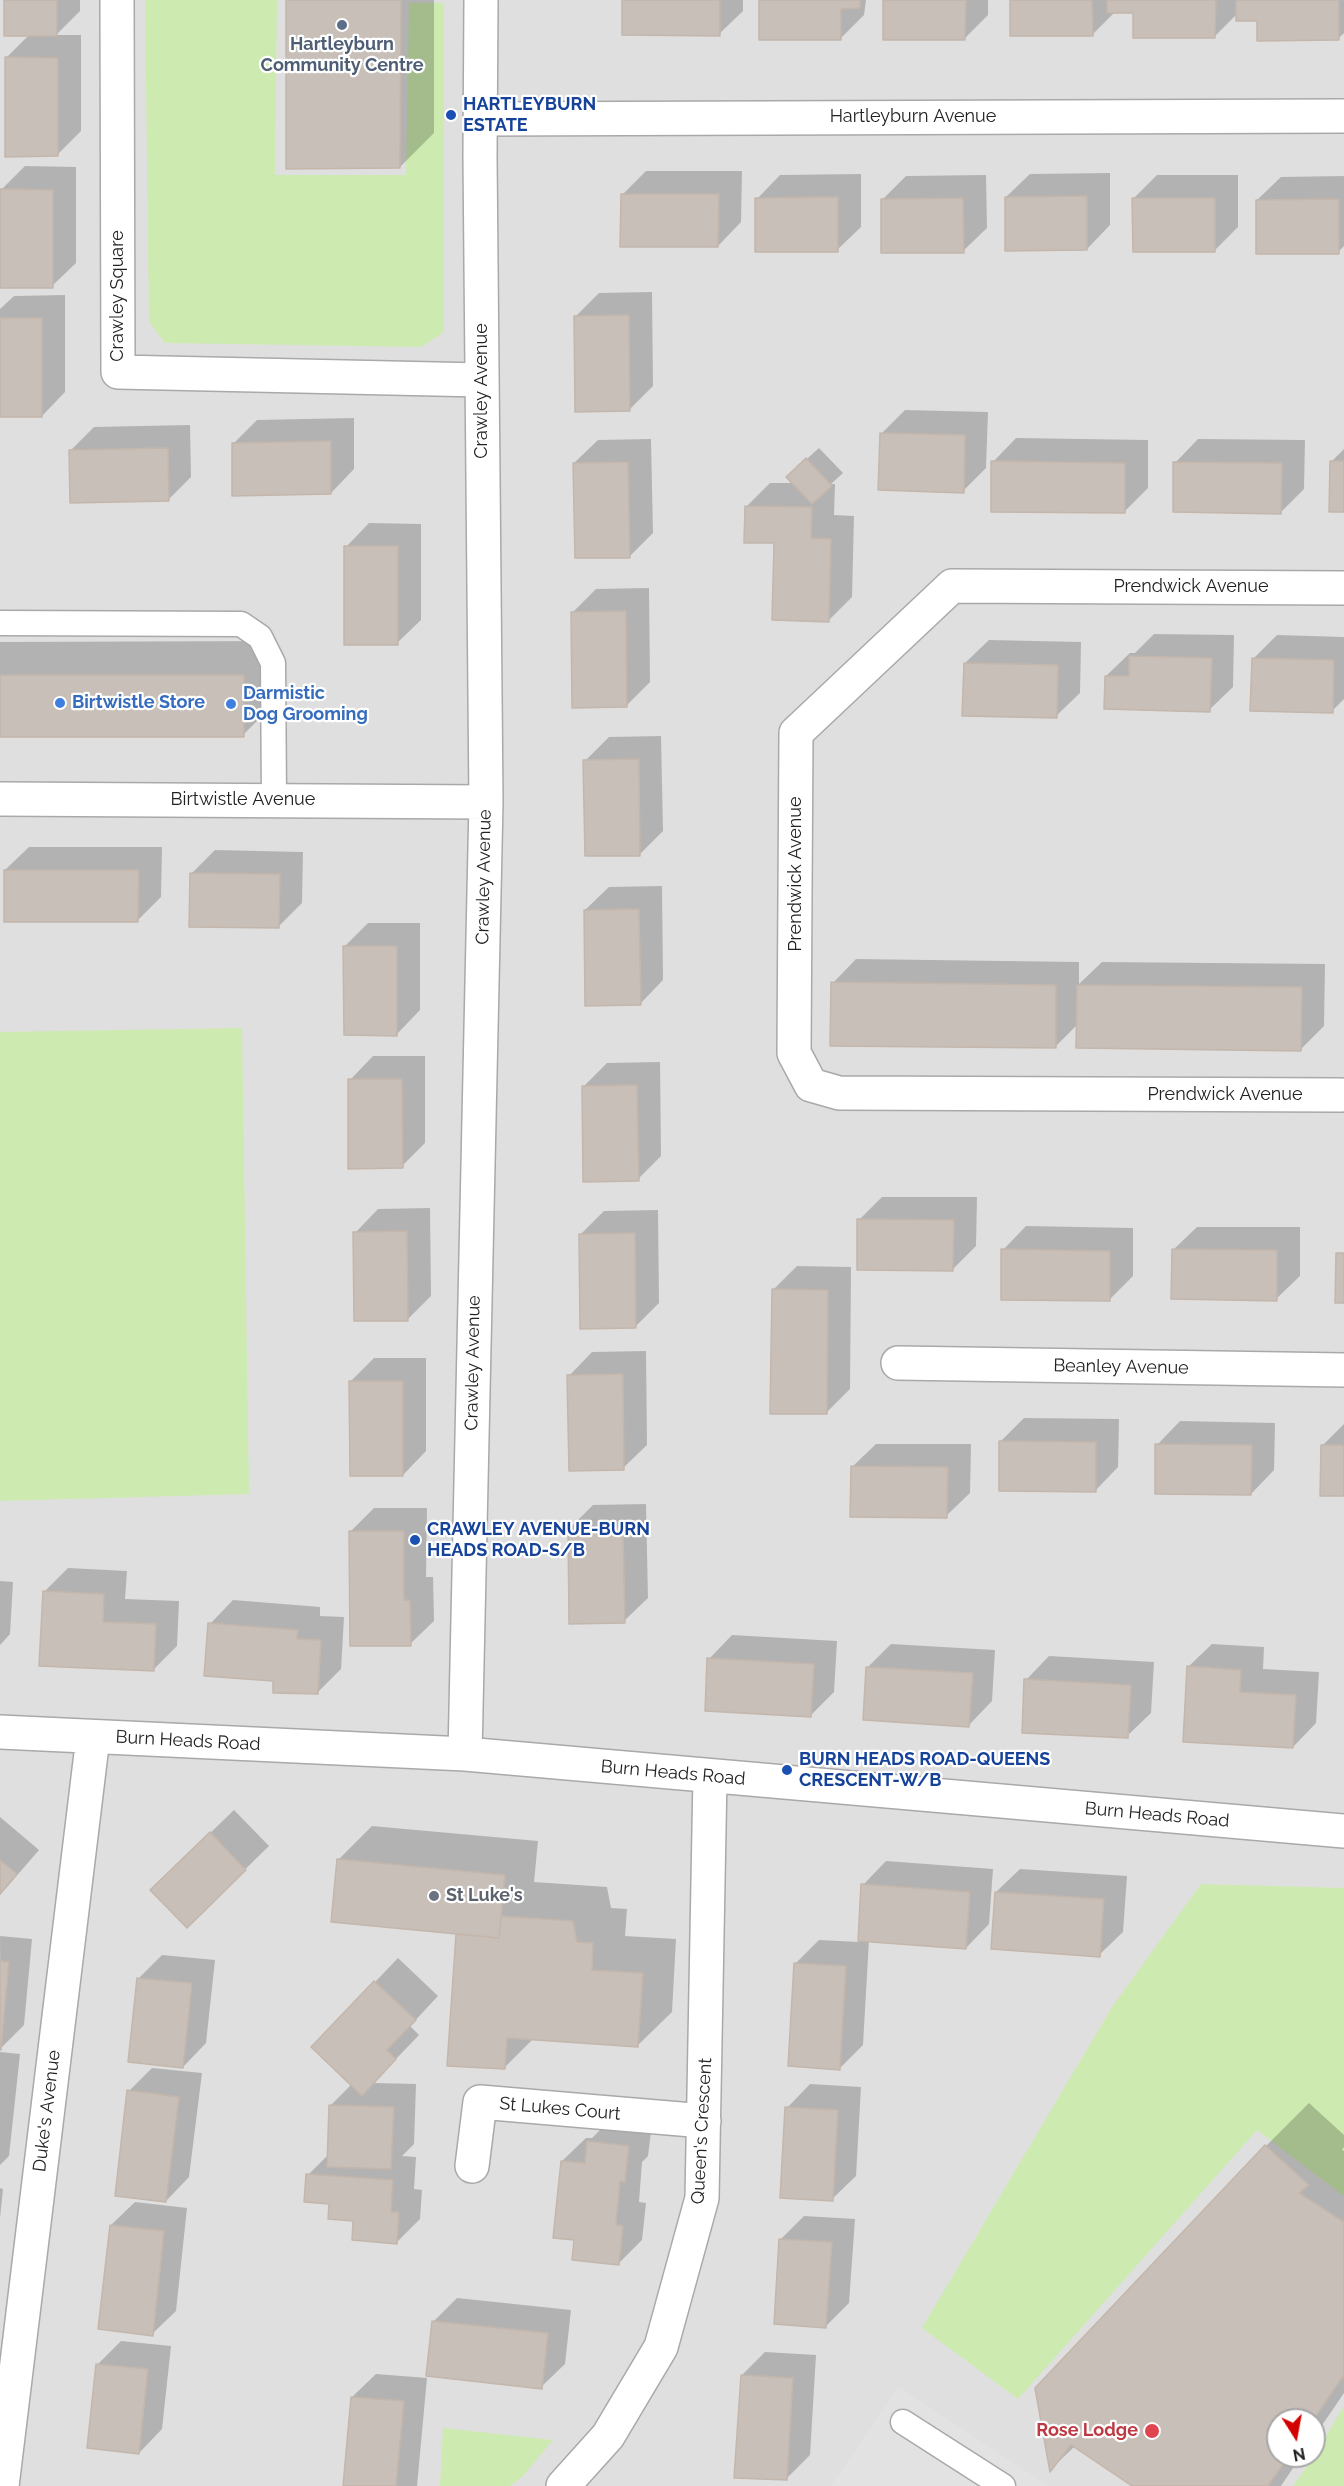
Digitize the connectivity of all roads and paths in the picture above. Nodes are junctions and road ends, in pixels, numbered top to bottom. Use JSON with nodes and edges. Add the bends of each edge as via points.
{"nodes":[{"id":1,"x":117,"y":0,"type":"edge"},
{"id":2,"x":481,"y":0,"type":"edge"},
{"id":3,"x":1344,"y":116,"type":"edge"},
{"id":4,"x":481,"y":119,"type":"junction"},
{"id":5,"x":482,"y":380,"type":"junction"},
{"id":6,"x":1344,"y":588,"type":"edge"},
{"id":7,"x":0,"y":623,"type":"edge"},
{"id":8,"x":0,"y":799,"type":"edge"},
{"id":9,"x":274,"y":800,"type":"junction"},
{"id":10,"x":486,"y":802,"type":"junction"},
{"id":11,"x":1341,"y":1095,"type":"dead end"},
{"id":12,"x":898,"y":1363,"type":"dead end"},
{"id":13,"x":1344,"y":1370,"type":"edge"},
{"id":14,"x":0,"y":1732,"type":"edge"},
{"id":15,"x":93,"y":1737,"type":"junction"},
{"id":16,"x":465,"y":1754,"type":"junction"},
{"id":17,"x":710,"y":1776,"type":"junction"},
{"id":18,"x":1344,"y":1831,"type":"edge"},
{"id":19,"x":704,"y":2121,"type":"junction"},
{"id":20,"x":472,"y":2166,"type":"dead end"},
{"id":21,"x":903,"y":2422,"type":"dead end"},
{"id":22,"x":2,"y":2486,"type":"edge"},
{"id":23,"x":563,"y":2486,"type":"edge"},
{"id":24,"x":1003,"y":2486,"type":"edge"}],
"edges":[{"from":1,"to":5,"type":"street","name":"Crawley Square","via":[[118,372]]},
{"from":2,"to":4,"type":"street","name":"Crawley Avenue"},
{"from":3,"to":4,"type":"street","name":"Hartleyburn Avenue"},
{"from":4,"to":5,"type":"street","name":"Crawley Avenue"},
{"from":5,"to":10,"type":"street","name":"Crawley Avenue"},
{"from":6,"to":11,"type":"street","name":"Prendwick Avenue","via":[[952,586],[796,733],[794,1053],[811,1085],[839,1093]]},
{"from":7,"to":9,"type":"lane","via":[[241,624],[260,638],[273,663]]},
{"from":8,"to":9,"type":"street","name":"Birtwistle Avenue"},
{"from":9,"to":10,"type":"street","name":"Birtwistle Avenue"},
{"from":10,"to":16,"type":"street","name":"Crawley Avenue"},
{"from":12,"to":13,"type":"street","name":"Beanley Avenue"},
{"from":14,"to":15,"type":"street","name":"Burn Heads Road"},
{"from":15,"to":16,"type":"street","name":"Burn Heads Road"},
{"from":15,"to":22,"type":"street","name":"Duke's Avenue"},
{"from":16,"to":17,"type":"street","name":"Burn Heads Road"},
{"from":17,"to":18,"type":"street","name":"Burn Heads Road"},
{"from":17,"to":19,"type":"street","name":"Queen's Crescent"},
{"from":19,"to":20,"type":"street","name":"St Lukes Court","via":[[480,2102]]},
{"from":19,"to":23,"type":"street","name":"Queen's Crescent","via":[[702,2198],[661,2347],[608,2436]]},
{"from":21,"to":24,"type":"lane"}]}
